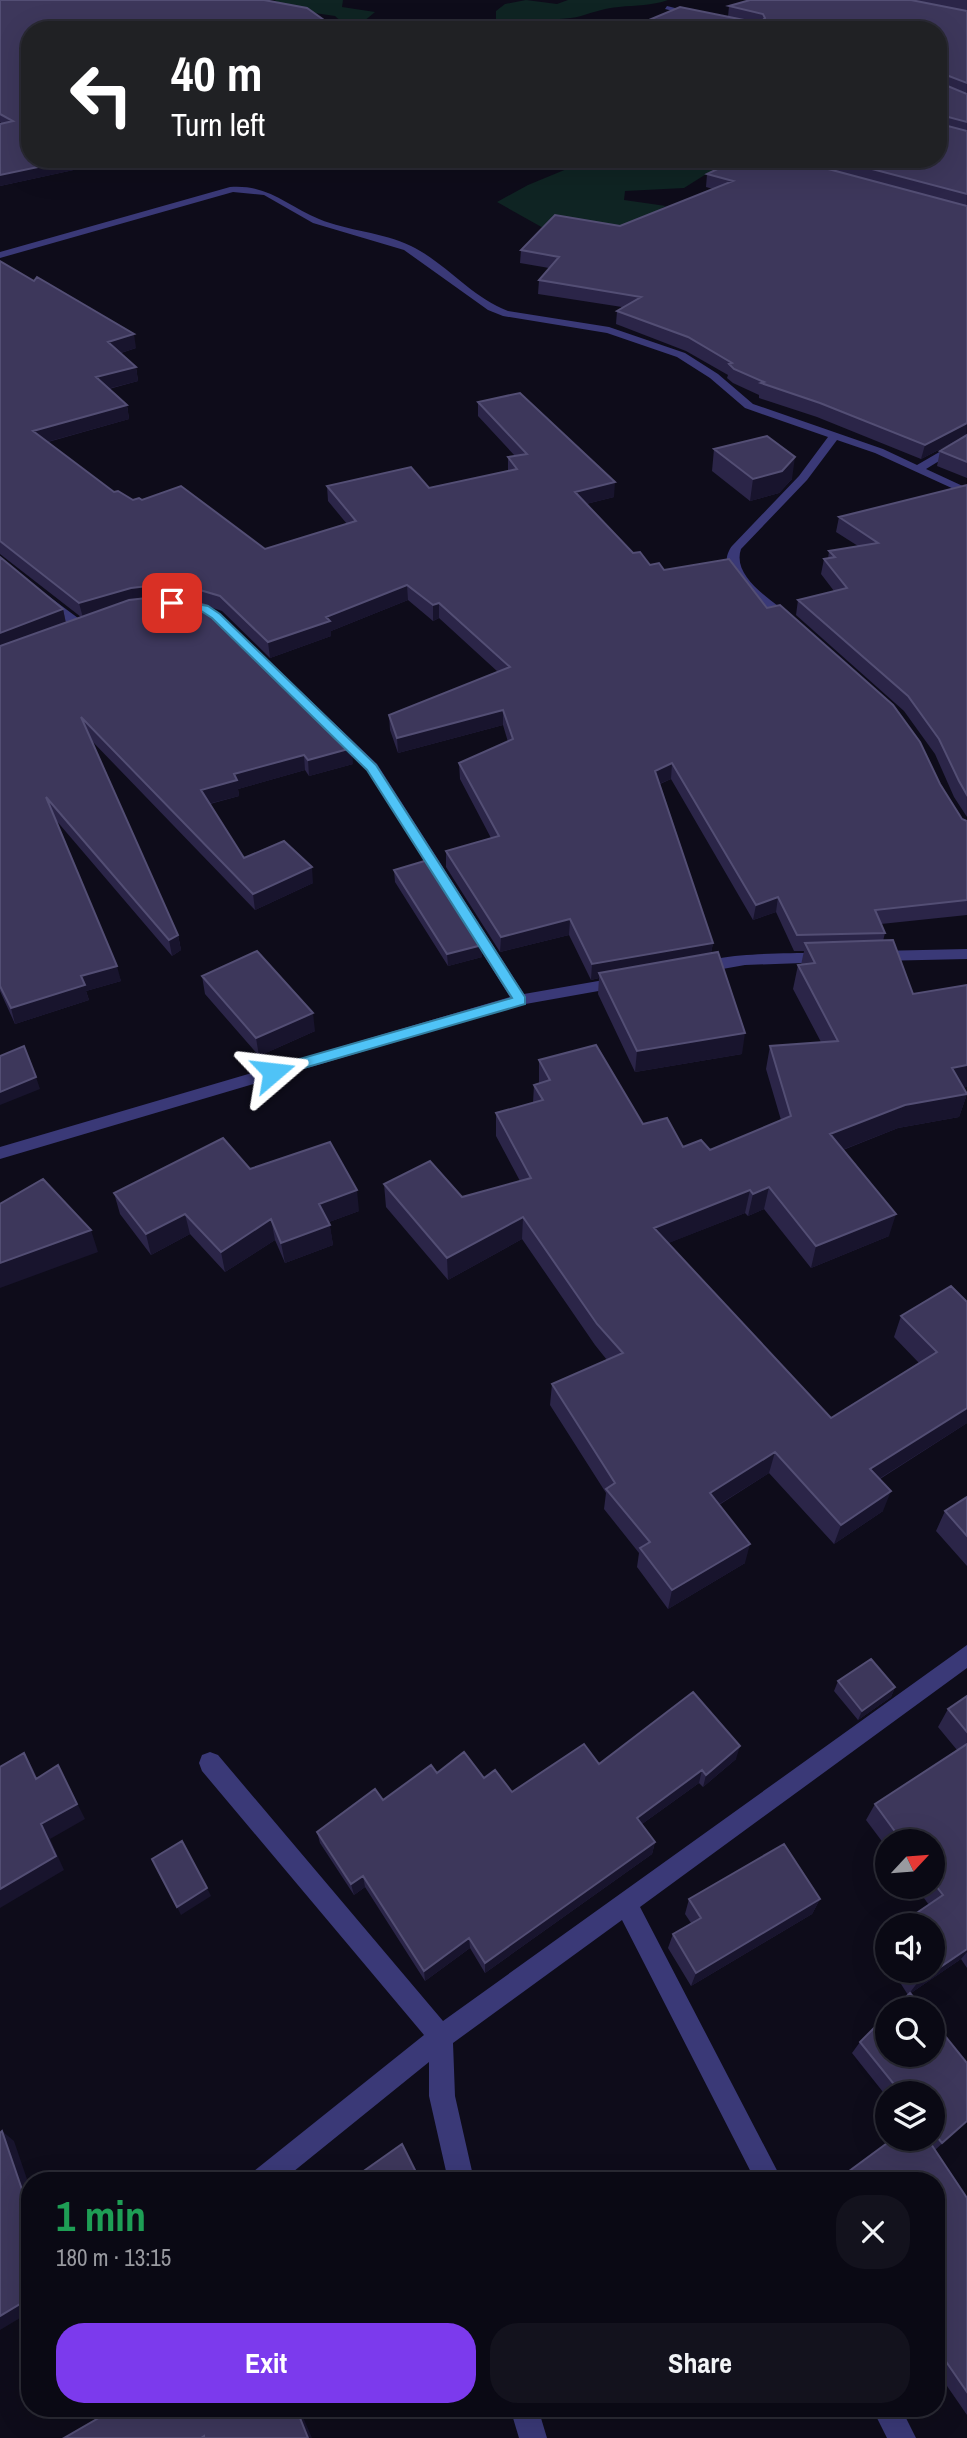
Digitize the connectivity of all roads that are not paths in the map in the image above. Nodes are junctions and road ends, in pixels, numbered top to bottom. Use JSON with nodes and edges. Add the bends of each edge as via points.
{"nodes":[{"id":1,"x":667,"y":8,"type":"dead end"},
{"id":2,"x":704,"y":17,"type":"edge"},
{"id":3,"x":0,"y":255,"type":"edge"},
{"id":4,"x":835,"y":435,"type":"junction"},
{"id":5,"x":967,"y":439,"type":"edge"},
{"id":6,"x":919,"y":468,"type":"junction"},
{"id":7,"x":967,"y":492,"type":"edge"},
{"id":8,"x":40,"y":593,"type":"edge"},
{"id":9,"x":102,"y":619,"type":"edge"},
{"id":10,"x":226,"y":627,"type":"edge"},
{"id":11,"x":803,"y":633,"type":"edge"},
{"id":12,"x":967,"y":954,"type":"edge"},
{"id":13,"x":864,"y":957,"type":"edge"},
{"id":14,"x":838,"y":958,"type":"edge"},
{"id":15,"x":679,"y":972,"type":"edge"},
{"id":16,"x":639,"y":979,"type":"edge"},
{"id":17,"x":520,"y":1000,"type":"junction"},
{"id":18,"x":0,"y":1153,"type":"edge"},
{"id":19,"x":967,"y":1655,"type":"edge"},
{"id":20,"x":211,"y":1763,"type":"dead end"},
{"id":21,"x":626,"y":1904,"type":"junction"},
{"id":22,"x":441,"y":2037,"type":"junction"},
{"id":23,"x":273,"y":2172,"type":"edge"},
{"id":24,"x":459,"y":2172,"type":"edge"},
{"id":25,"x":765,"y":2172,"type":"edge"},
{"id":26,"x":527,"y":2417,"type":"edge"},
{"id":27,"x":891,"y":2417,"type":"edge"},
{"id":28,"x":533,"y":2438,"type":"edge"},
{"id":29,"x":902,"y":2438,"type":"edge"}],
"edges":[{"from":1,"to":2,"type":"street"},
{"from":3,"to":4,"type":"street","via":[[233,189],[265,194],[316,221],[407,248],[491,308],[528,319],[621,333],[689,359],[749,406]]},
{"from":4,"to":6,"type":"street"},
{"from":4,"to":11,"type":"street","via":[[732,558],[741,577]]},
{"from":5,"to":6,"type":"street"},
{"from":6,"to":7,"type":"street"},
{"from":8,"to":9,"type":"street","via":[[74,629]]},
{"from":10,"to":17,"type":"street","via":[[372,767]]},
{"from":12,"to":13,"type":"street"},
{"from":14,"to":15,"type":"street","via":[[745,960]]},
{"from":16,"to":17,"type":"street"},
{"from":17,"to":18,"type":"street"},
{"from":19,"to":21,"type":"street"},
{"from":20,"to":22,"type":"street"},
{"from":21,"to":22,"type":"street"},
{"from":21,"to":25,"type":"street"},
{"from":22,"to":23,"type":"street"},
{"from":22,"to":24,"type":"street","via":[[442,2096]]},
{"from":26,"to":28,"type":"street"},
{"from":27,"to":29,"type":"street"}]}
